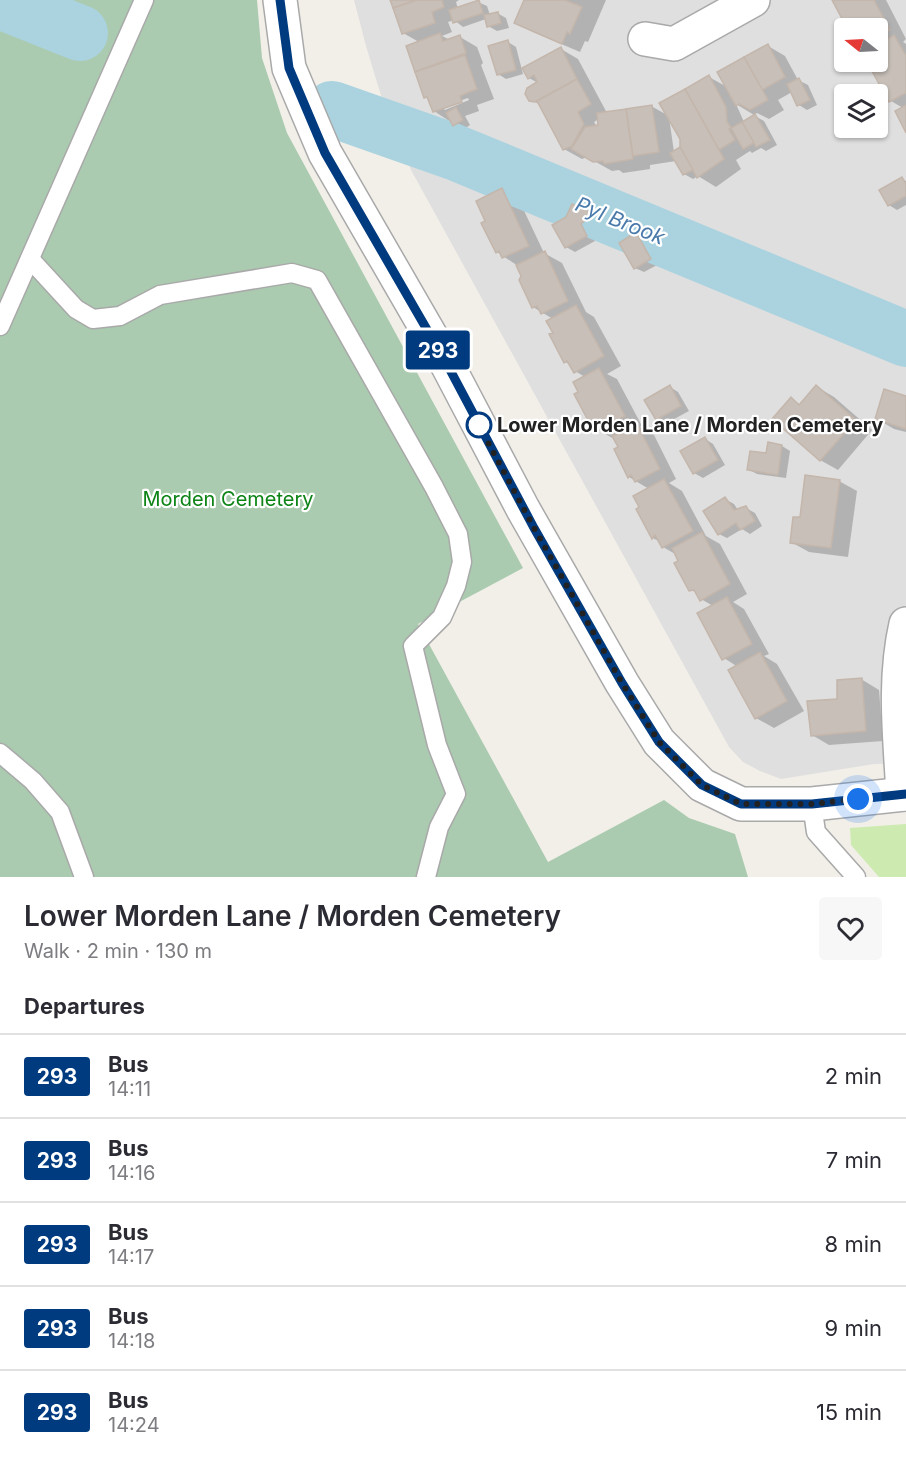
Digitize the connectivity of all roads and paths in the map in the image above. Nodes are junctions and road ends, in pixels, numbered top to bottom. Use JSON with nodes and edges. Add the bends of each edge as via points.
{"nodes":[{"id":1,"x":144,"y":0,"type":"edge"},
{"id":2,"x":280,"y":0,"type":"edge"},
{"id":3,"x":753,"y":0,"type":"edge"},
{"id":4,"x":645,"y":39,"type":"dead end"},
{"id":5,"x":30,"y":259,"type":"junction"},
{"id":6,"x":0,"y":326,"type":"edge"},
{"id":7,"x":906,"y":624,"type":"edge"},
{"id":8,"x":0,"y":753,"type":"edge"},
{"id":9,"x":905,"y":794,"type":"edge"},
{"id":10,"x":798,"y":805,"type":"junction"},
{"id":11,"x":84,"y":877,"type":"edge"},
{"id":12,"x":426,"y":877,"type":"edge"},
{"id":13,"x":856,"y":877,"type":"edge"}],
"edges":[{"from":1,"to":5,"type":"lane"},
{"from":2,"to":10,"type":"street","via":[[289,68],[325,153],[448,366],[523,509],[659,742],[702,785],[741,804]]},
{"from":3,"to":4,"type":"street","via":[[674,44]]},
{"from":5,"to":6,"type":"lane"},
{"from":5,"to":12,"type":"lane","via":[[76,309],[93,320],[120,316],[160,295],[292,273],[317,280],[458,534],[462,562],[456,586],[442,617],[413,646],[436,745],[456,794],[439,827]]},
{"from":7,"to":9,"type":"street","via":[[897,696]]},
{"from":8,"to":11,"type":"lane","via":[[33,781],[60,812]]},
{"from":9,"to":10,"type":"street"},
{"from":10,"to":13,"type":"lane"}]}
